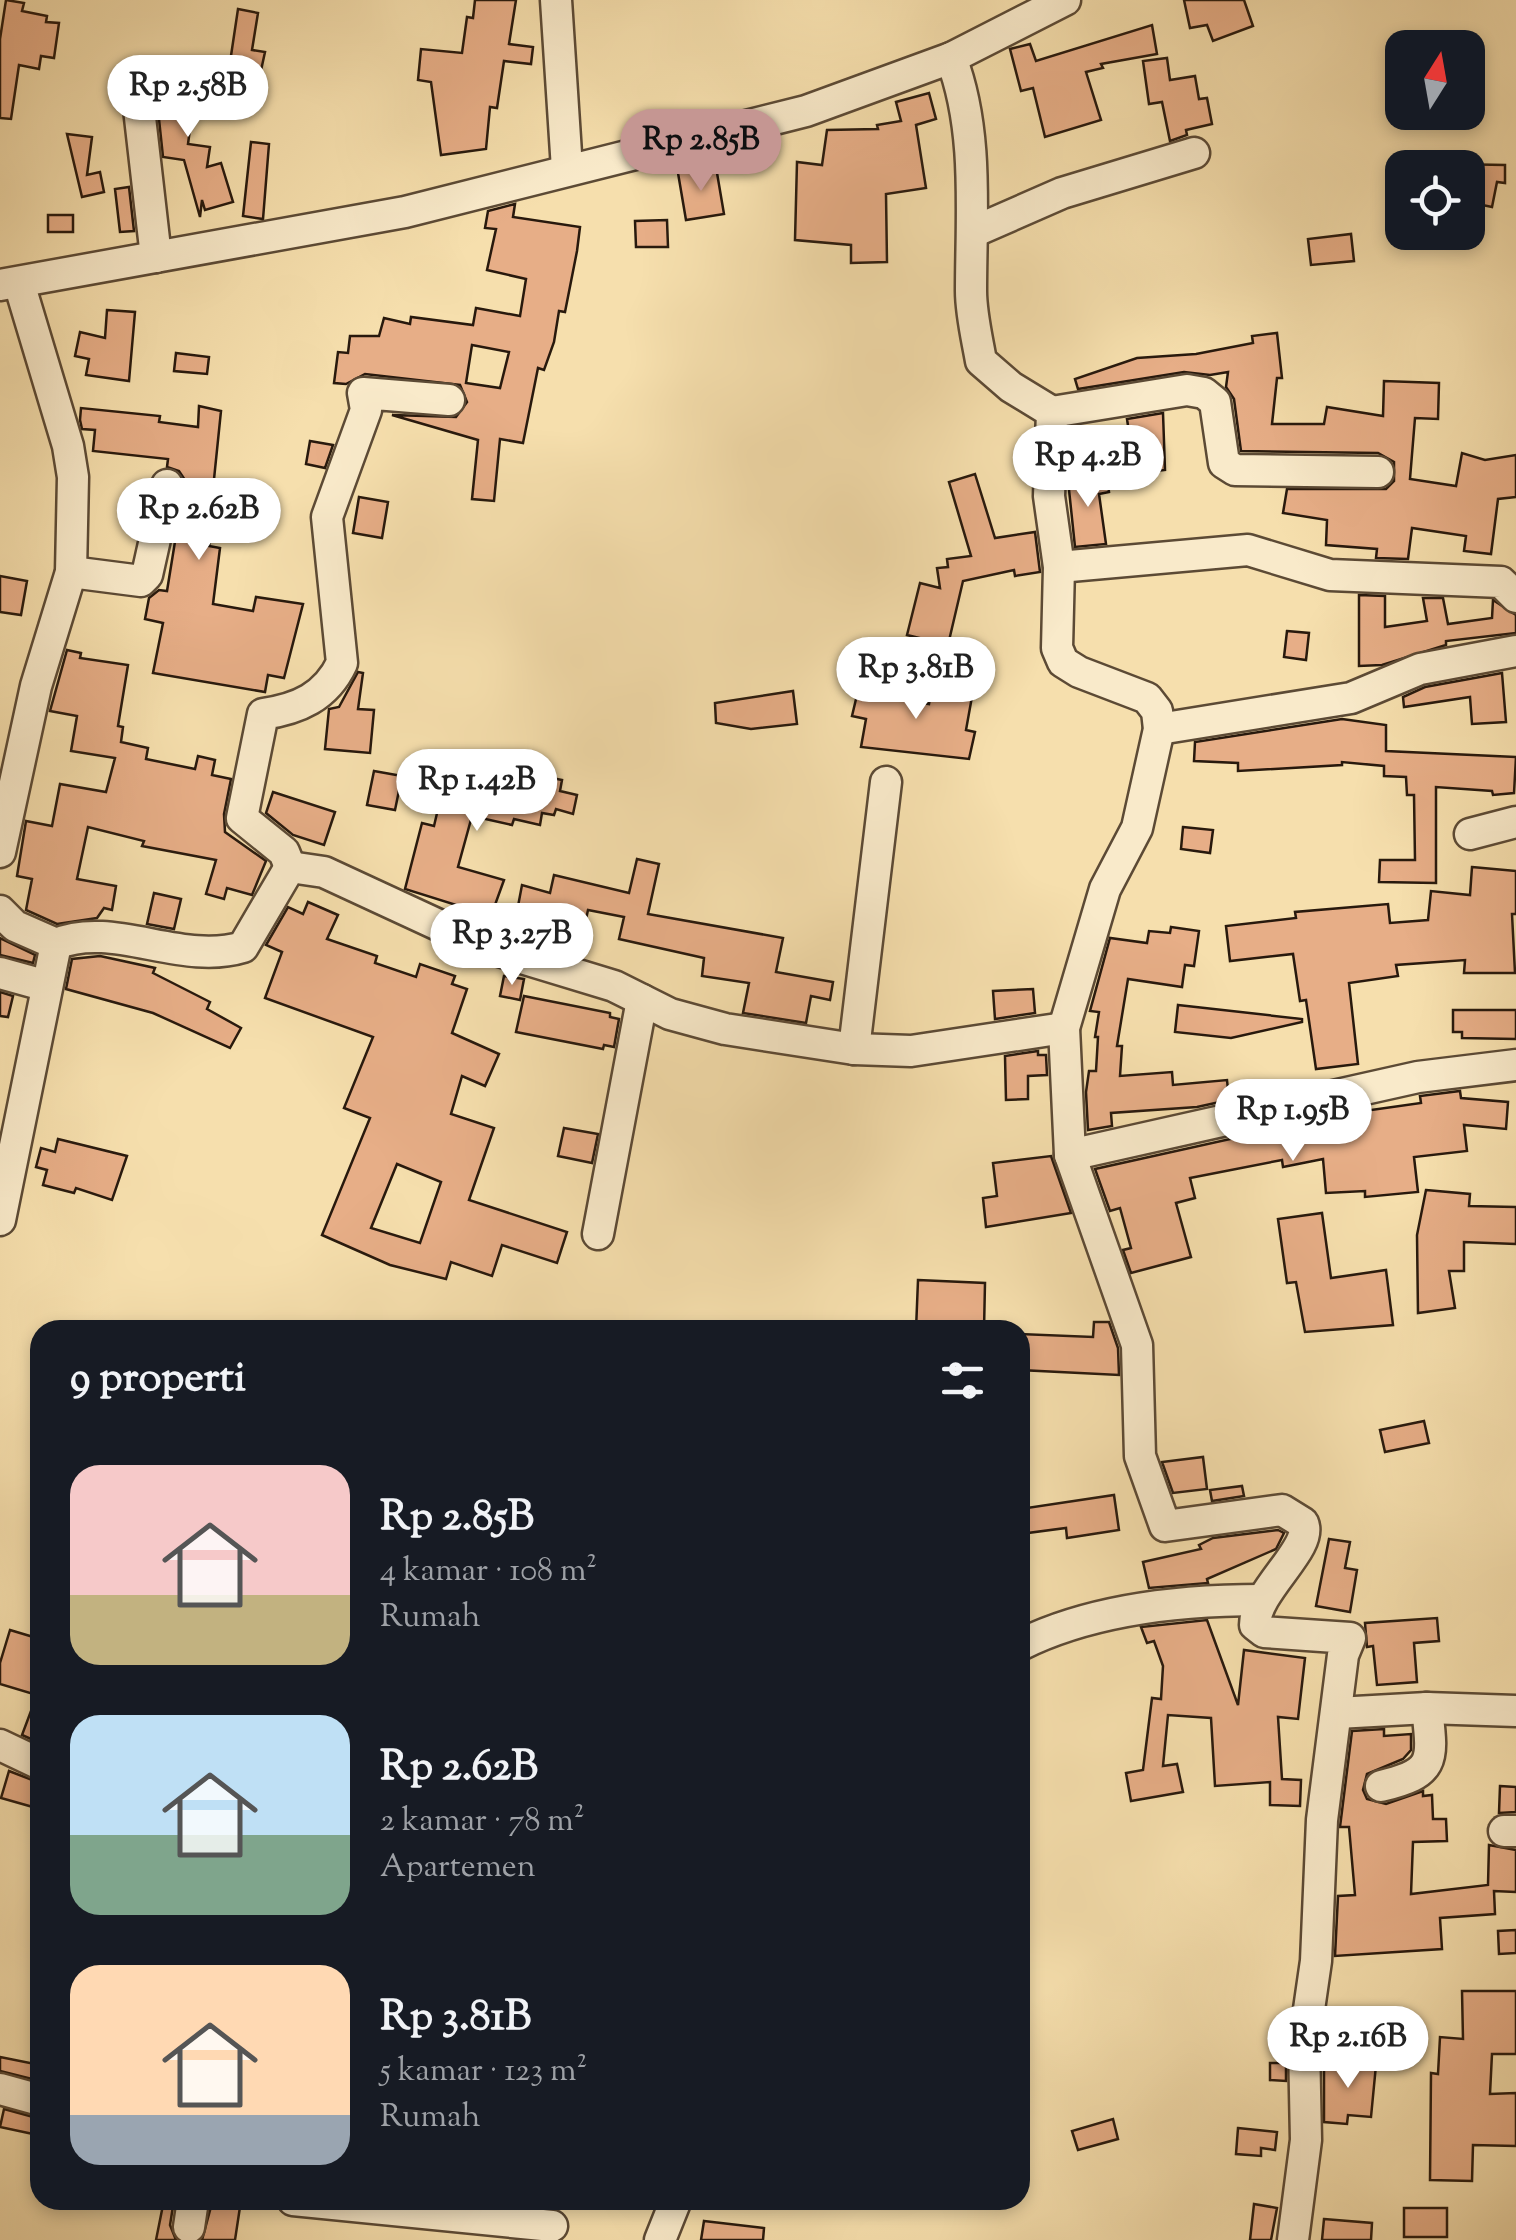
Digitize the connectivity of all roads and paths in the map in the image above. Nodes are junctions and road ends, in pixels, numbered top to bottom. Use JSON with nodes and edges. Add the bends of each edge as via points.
{"nodes":[{"id":1,"x":556,"y":0,"type":"edge"},
{"id":2,"x":1065,"y":0,"type":"edge"},
{"id":3,"x":951,"y":58,"type":"junction"},
{"id":4,"x":135,"y":74,"type":"dead end"},
{"id":5,"x":1194,"y":153,"type":"dead end"},
{"id":6,"x":567,"y":168,"type":"junction"},
{"id":7,"x":973,"y":232,"type":"junction"},
{"id":8,"x":156,"y":257,"type":"junction"},
{"id":9,"x":10,"y":284,"type":"edge"},
{"id":10,"x":449,"y":400,"type":"dead end"},
{"id":11,"x":1052,"y":412,"type":"junction"},
{"id":12,"x":1378,"y":472,"type":"dead end"},
{"id":13,"x":167,"y":486,"type":"dead end"},
{"id":14,"x":1060,"y":567,"type":"junction"},
{"id":15,"x":71,"y":572,"type":"junction"},
{"id":16,"x":1516,"y":597,"type":"edge"},
{"id":17,"x":1516,"y":651,"type":"edge"},
{"id":18,"x":1159,"y":730,"type":"junction"},
{"id":19,"x":886,"y":782,"type":"dead end"},
{"id":20,"x":1516,"y":822,"type":"edge"},
{"id":21,"x":1470,"y":834,"type":"dead end"},
{"id":22,"x":0,"y":852,"type":"edge"},
{"id":23,"x":290,"y":867,"type":"junction"},
{"id":24,"x":0,"y":911,"type":"edge"},
{"id":25,"x":56,"y":944,"type":"junction"},
{"id":26,"x":0,"y":973,"type":"edge"},
{"id":27,"x":46,"y":986,"type":"junction"},
{"id":28,"x":642,"y":1000,"type":"junction"},
{"id":29,"x":1064,"y":1028,"type":"junction"},
{"id":30,"x":854,"y":1049,"type":"junction"},
{"id":31,"x":1516,"y":1065,"type":"edge"},
{"id":32,"x":1070,"y":1155,"type":"junction"},
{"id":33,"x":0,"y":1220,"type":"edge"},
{"id":34,"x":598,"y":1234,"type":"dead end"},
{"id":35,"x":1260,"y":1600,"type":"junction"},
{"id":36,"x":1030,"y":1640,"type":"edge"},
{"id":37,"x":1427,"y":1708,"type":"junction"},
{"id":38,"x":1516,"y":1711,"type":"edge"},
{"id":39,"x":1336,"y":1713,"type":"junction"},
{"id":40,"x":0,"y":1745,"type":"edge"},
{"id":41,"x":30,"y":1759,"type":"edge"},
{"id":42,"x":1381,"y":1786,"type":"dead end"},
{"id":43,"x":0,"y":2090,"type":"edge"},
{"id":44,"x":30,"y":2098,"type":"edge"},
{"id":45,"x":393,"y":2210,"type":"edge"},
{"id":46,"x":672,"y":2210,"type":"edge"},
{"id":47,"x":552,"y":2226,"type":"dead end"},
{"id":48,"x":660,"y":2240,"type":"edge"},
{"id":49,"x":1293,"y":2240,"type":"edge"}],
"edges":[{"from":1,"to":6,"type":"street"},
{"from":2,"to":3,"type":"street"},
{"from":3,"to":6,"type":"street","via":[[806,111]]},
{"from":3,"to":7,"type":"street","via":[[965,104]]},
{"from":4,"to":8,"type":"street"},
{"from":5,"to":7,"type":"street","via":[[1062,194]]},
{"from":6,"to":8,"type":"street","via":[[405,212]]},
{"from":7,"to":11,"type":"street","via":[[971,296],[981,361]]},
{"from":8,"to":9,"type":"street"},
{"from":9,"to":15,"type":"street","via":[[68,446]]},
{"from":10,"to":23,"type":"street","via":[[363,393],[366,410],[327,517],[342,664],[332,684],[294,710],[263,714],[249,772],[242,818],[284,852]]},
{"from":11,"to":12,"type":"street","via":[[1187,390],[1204,393],[1215,402],[1219,448],[1234,470]]},
{"from":11,"to":14,"type":"street","via":[[1049,496]]},
{"from":13,"to":15,"type":"street","via":[[147,575],[141,580]]},
{"from":14,"to":16,"type":"street","via":[[1248,550],[1330,575],[1501,582]]},
{"from":14,"to":18,"type":"street","via":[[1057,648],[1063,662],[1147,698]]},
{"from":15,"to":22,"type":"street","via":[[36,686]]},
{"from":17,"to":18,"type":"street","via":[[1420,669],[1351,698]]},
{"from":18,"to":29,"type":"street","via":[[1136,828],[1105,889]]},
{"from":19,"to":30,"type":"street"},
{"from":20,"to":21,"type":"street"},
{"from":23,"to":25,"type":"street","via":[[243,948],[202,952],[78,935]]},
{"from":23,"to":28,"type":"street","via":[[324,872],[486,947]]},
{"from":24,"to":25,"type":"street","via":[[15,926]]},
{"from":25,"to":27,"type":"street"},
{"from":26,"to":27,"type":"street"},
{"from":27,"to":33,"type":"street"},
{"from":28,"to":30,"type":"street","via":[[724,1030]]},
{"from":28,"to":34,"type":"street"},
{"from":29,"to":30,"type":"street","via":[[945,1048]]},
{"from":29,"to":32,"type":"street"},
{"from":31,"to":32,"type":"street","via":[[1418,1077]]},
{"from":32,"to":35,"type":"street","via":[[1137,1345],[1140,1456],[1165,1526],[1282,1510],[1307,1531]]},
{"from":35,"to":36,"type":"street","via":[[1192,1600],[1052,1629]]},
{"from":35,"to":39,"type":"street","via":[[1255,1624],[1264,1632],[1350,1638]]},
{"from":37,"to":38,"type":"street"},
{"from":37,"to":39,"type":"street"},
{"from":37,"to":42,"type":"street","via":[[1431,1746],[1423,1772]]},
{"from":39,"to":49,"type":"street","via":[[1322,1820],[1316,1960],[1304,2044],[1306,2140]]},
{"from":40,"to":41,"type":"street"},
{"from":43,"to":44,"type":"street"},
{"from":45,"to":47,"type":"street"},
{"from":46,"to":48,"type":"street"}]}
